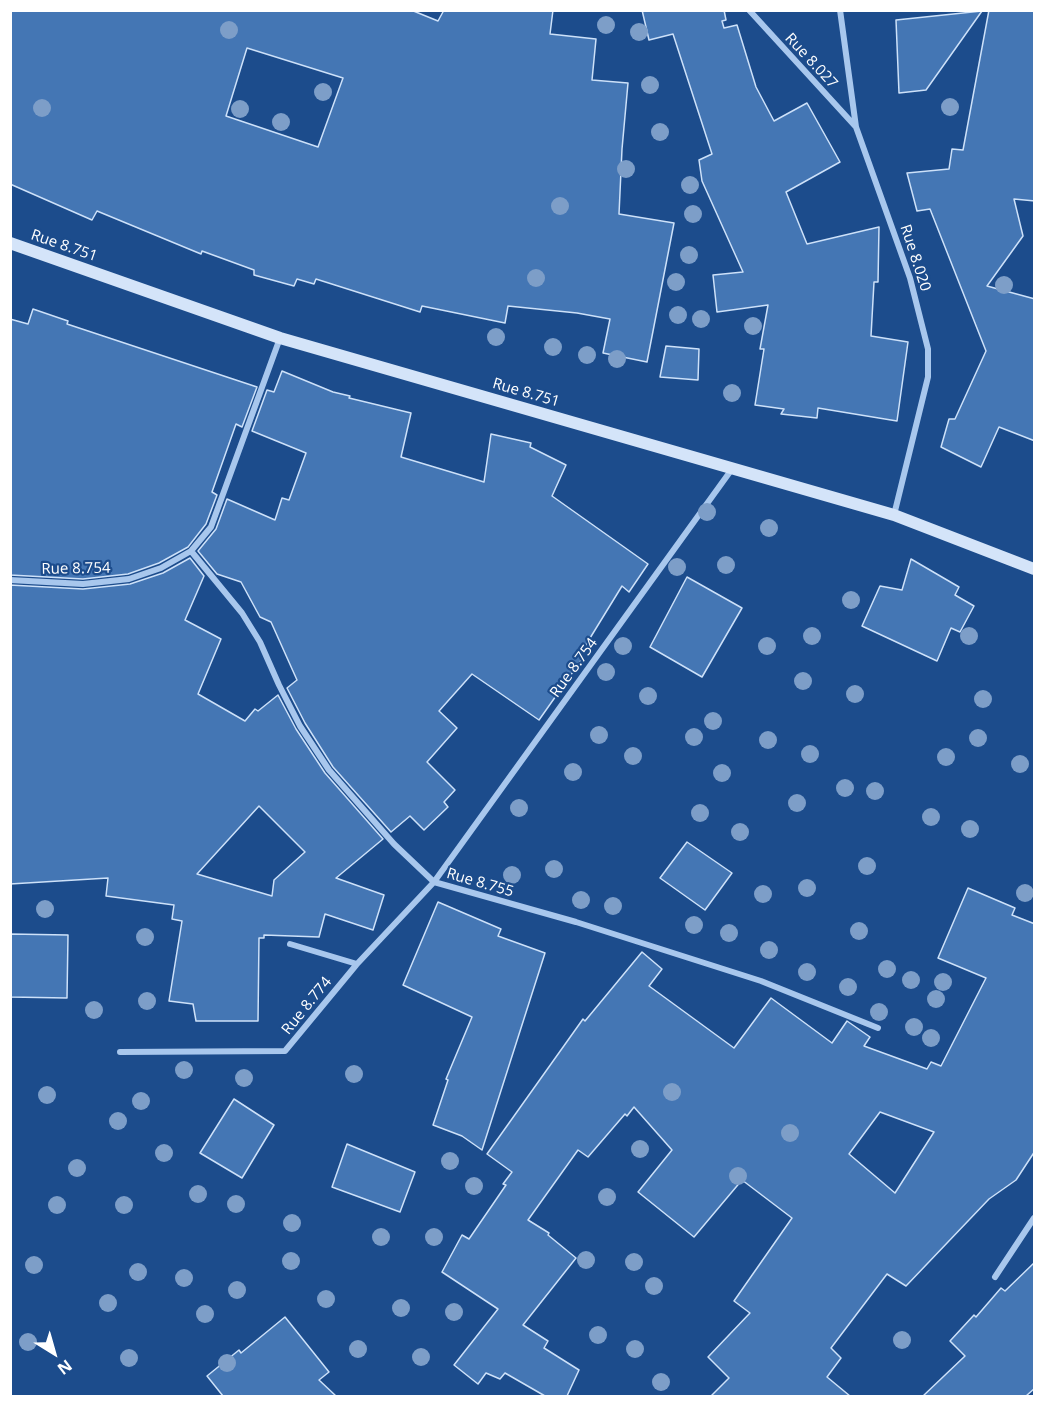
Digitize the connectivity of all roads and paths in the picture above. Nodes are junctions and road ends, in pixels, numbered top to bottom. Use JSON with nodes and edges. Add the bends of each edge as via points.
{"nodes":[{"id":1,"x":749,"y":10,"type":"edge"},
{"id":2,"x":840,"y":10,"type":"edge"},
{"id":3,"x":856,"y":127,"type":"junction"},
{"id":4,"x":10,"y":243,"type":"edge"},
{"id":5,"x":280,"y":338,"type":"junction"},
{"id":6,"x":733,"y":469,"type":"junction"},
{"id":7,"x":894,"y":515,"type":"junction"},
{"id":8,"x":191,"y":551,"type":"junction"},
{"id":9,"x":1035,"y":569,"type":"edge"},
{"id":10,"x":10,"y":580,"type":"edge"},
{"id":11,"x":434,"y":882,"type":"junction"},
{"id":12,"x":290,"y":944,"type":"dead end"},
{"id":13,"x":357,"y":964,"type":"junction"},
{"id":14,"x":878,"y":1028,"type":"dead end"},
{"id":15,"x":120,"y":1052,"type":"dead end"},
{"id":16,"x":1035,"y":1218,"type":"edge"},
{"id":17,"x":995,"y":1276,"type":"dead end"}],
"edges":[{"from":1,"to":3,"type":"street","name":"Rue 8.027"},
{"from":2,"to":3,"type":"street","name":"Rue 8.020"},
{"from":3,"to":7,"type":"street","name":"Rue 8.020","via":[[910,278],[928,350],[928,377]]},
{"from":4,"to":5,"type":"main road","name":"Rue 8.751"},
{"from":5,"to":6,"type":"main road","name":"Rue 8.751"},
{"from":5,"to":8,"type":"street","name":"Rue 8.754","via":[[211,527]]},
{"from":6,"to":7,"type":"main road","name":"Rue 8.751"},
{"from":6,"to":11,"type":"street","name":"Rue 8.754"},
{"from":7,"to":9,"type":"main road","name":"Rue 8.751"},
{"from":8,"to":10,"type":"street","name":"Rue 8.754","via":[[161,568],[129,579],[83,584]]},
{"from":8,"to":11,"type":"street","name":"Rue 8.755","via":[[242,613],[300,726],[329,770],[394,844]]},
{"from":11,"to":13,"type":"street","name":"Rue 8.774"},
{"from":11,"to":14,"type":"street","name":"Rue 8.755","via":[[761,981]]},
{"from":12,"to":13,"type":"street"},
{"from":13,"to":15,"type":"street","name":"Rue 8.774","via":[[285,1051]]},
{"from":16,"to":17,"type":"street"}]}
